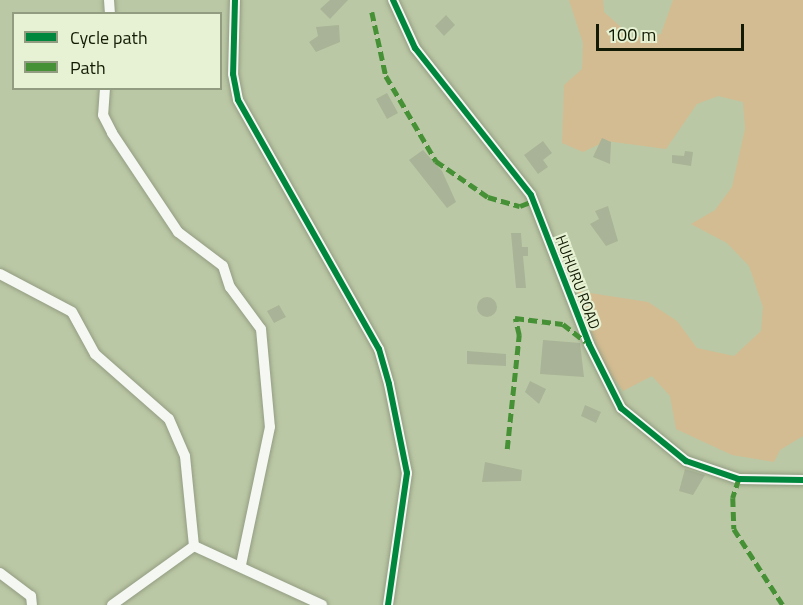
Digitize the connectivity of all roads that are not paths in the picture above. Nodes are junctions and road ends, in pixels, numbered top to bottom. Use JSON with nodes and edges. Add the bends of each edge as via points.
{"nodes":[{"id":1,"x":235,"y":0,"type":"edge"},
{"id":2,"x":393,"y":0,"type":"edge"},
{"id":3,"x":105,"y":90,"type":"edge"},
{"id":4,"x":0,"y":274,"type":"edge"},
{"id":5,"x":803,"y":480,"type":"edge"},
{"id":6,"x":194,"y":546,"type":"junction"},
{"id":7,"x":241,"y":565,"type":"junction"},
{"id":8,"x":0,"y":573,"type":"edge"},
{"id":9,"x":32,"y":605,"type":"edge"},
{"id":10,"x":112,"y":605,"type":"edge"},
{"id":11,"x":322,"y":605,"type":"edge"},
{"id":12,"x":388,"y":605,"type":"edge"}],
"edges":[{"from":1,"to":12,"type":"street","via":[[233,74],[238,100],[379,349],[389,384],[407,473]]},
{"from":2,"to":5,"type":"street","name":"HUHURU ROAD","via":[[415,48],[531,195],[585,334],[621,408],[686,460],[739,479]]},
{"from":3,"to":7,"type":"street","via":[[103,115],[112,133],[178,232],[224,266],[230,287],[261,329],[270,427]]},
{"from":4,"to":6,"type":"street","via":[[72,312],[94,354],[169,419],[185,456]]},
{"from":6,"to":7,"type":"street"},
{"from":6,"to":10,"type":"street"},
{"from":7,"to":11,"type":"street"},
{"from":8,"to":9,"type":"street","via":[[24,590]]}]}
